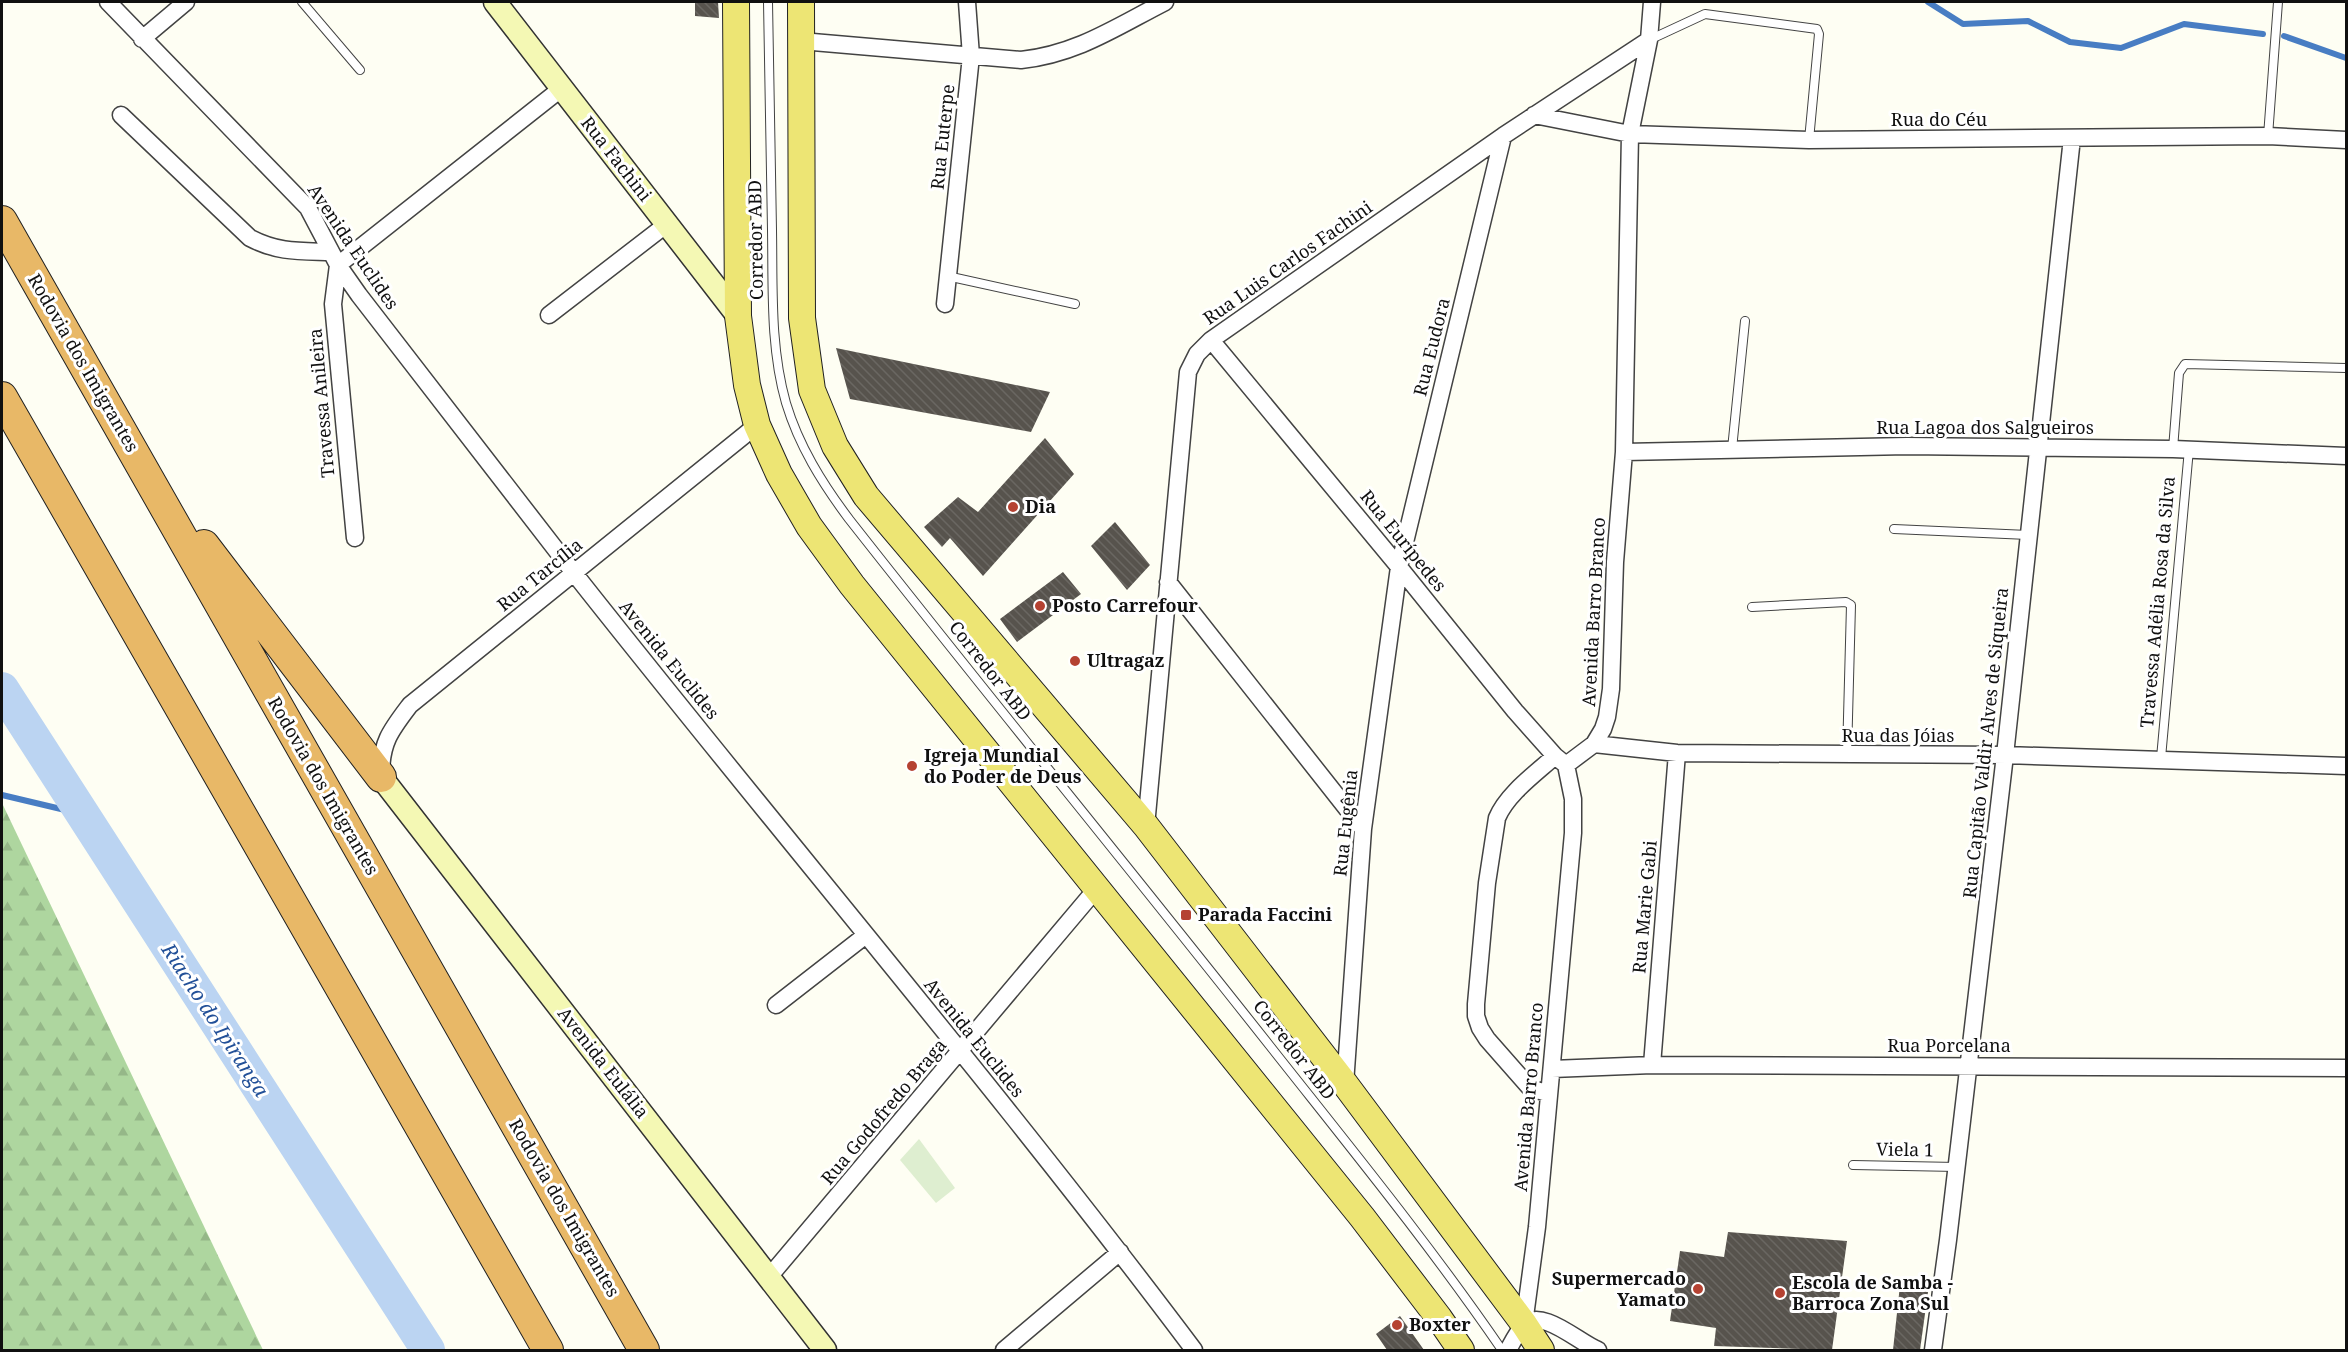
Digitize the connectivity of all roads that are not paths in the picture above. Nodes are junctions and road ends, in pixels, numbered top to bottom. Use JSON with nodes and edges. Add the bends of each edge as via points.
{"nodes":[{"id":1,"x":108,"y":2,"type":"edge"},
{"id":2,"x":186,"y":2,"type":"edge"},
{"id":3,"x":302,"y":2,"type":"edge"},
{"id":4,"x":495,"y":2,"type":"edge"},
{"id":5,"x":736,"y":2,"type":"edge"},
{"id":6,"x":768,"y":2,"type":"edge"},
{"id":7,"x":801,"y":2,"type":"edge"},
{"id":8,"x":967,"y":2,"type":"edge"},
{"id":9,"x":1161,"y":2,"type":"edge"},
{"id":10,"x":1652,"y":2,"type":"edge"},
{"id":11,"x":2278,"y":2,"type":"edge"},
{"id":12,"x":142,"y":39,"type":"junction"},
{"id":13,"x":1648,"y":40,"type":"junction"},
{"id":14,"x":801,"y":41,"type":"junction"},
{"id":15,"x":971,"y":56,"type":"junction"},
{"id":16,"x":360,"y":70,"type":"dead end"},
{"id":17,"x":562,"y":88,"type":"junction"},
{"id":18,"x":121,"y":115,"type":"dead end"},
{"id":19,"x":1534,"y":115,"type":"junction"},
{"id":20,"x":1630,"y":134,"type":"junction"},
{"id":21,"x":1503,"y":136,"type":"junction"},
{"id":22,"x":2268,"y":136,"type":"junction"},
{"id":23,"x":2072,"y":138,"type":"junction"},
{"id":24,"x":1809,"y":140,"type":"junction"},
{"id":25,"x":2346,"y":140,"type":"edge"},
{"id":26,"x":2,"y":222,"type":"edge"},
{"id":27,"x":667,"y":224,"type":"junction"},
{"id":28,"x":335,"y":258,"type":"junction"},
{"id":29,"x":948,"y":276,"type":"junction"},
{"id":30,"x":945,"y":303,"type":"dead end"},
{"id":31,"x":1075,"y":304,"type":"dead end"},
{"id":32,"x":549,"y":315,"type":"dead end"},
{"id":33,"x":738,"y":316,"type":"junction"},
{"id":34,"x":1745,"y":321,"type":"dead end"},
{"id":35,"x":1211,"y":340,"type":"junction"},
{"id":36,"x":2346,"y":368,"type":"edge"},
{"id":37,"x":2,"y":397,"type":"edge"},
{"id":38,"x":757,"y":425,"type":"junction"},
{"id":39,"x":2038,"y":448,"type":"junction"},
{"id":40,"x":1732,"y":449,"type":"junction"},
{"id":41,"x":2181,"y":449,"type":"junction"},
{"id":42,"x":134,"y":452,"type":"junction"},
{"id":43,"x":1624,"y":452,"type":"junction"},
{"id":44,"x":2346,"y":456,"type":"edge"},
{"id":45,"x":1894,"y":529,"type":"dead end"},
{"id":46,"x":2028,"y":535,"type":"junction"},
{"id":47,"x":355,"y":538,"type":"dead end"},
{"id":48,"x":1399,"y":567,"type":"junction"},
{"id":49,"x":574,"y":573,"type":"junction"},
{"id":50,"x":1168,"y":582,"type":"junction"},
{"id":51,"x":1752,"y":607,"type":"dead end"},
{"id":52,"x":1594,"y":744,"type":"junction"},
{"id":53,"x":1677,"y":753,"type":"junction"},
{"id":54,"x":1847,"y":755,"type":"junction"},
{"id":55,"x":2005,"y":755,"type":"junction"},
{"id":56,"x":2161,"y":759,"type":"junction"},
{"id":57,"x":1561,"y":761,"type":"junction"},
{"id":58,"x":2346,"y":766,"type":"edge"},
{"id":59,"x":381,"y":777,"type":"junction"},
{"id":60,"x":1146,"y":826,"type":"junction"},
{"id":61,"x":1363,"y":829,"type":"junction"},
{"id":62,"x":1097,"y":888,"type":"junction"},
{"id":63,"x":866,"y":935,"type":"junction"},
{"id":64,"x":776,"y":1005,"type":"dead end"},
{"id":65,"x":961,"y":1051,"type":"junction"},
{"id":66,"x":1652,"y":1065,"type":"junction"},
{"id":67,"x":1969,"y":1066,"type":"junction"},
{"id":68,"x":2346,"y":1068,"type":"edge"},
{"id":69,"x":1552,"y":1069,"type":"junction"},
{"id":70,"x":1345,"y":1084,"type":"junction"},
{"id":71,"x":1549,"y":1093,"type":"junction"},
{"id":72,"x":1853,"y":1165,"type":"dead end"},
{"id":73,"x":1957,"y":1167,"type":"junction"},
{"id":74,"x":1120,"y":1252,"type":"junction"},
{"id":75,"x":769,"y":1277,"type":"junction"},
{"id":76,"x":1524,"y":1324,"type":"junction"},
{"id":77,"x":548,"y":1350,"type":"edge"},
{"id":78,"x":644,"y":1350,"type":"edge"},
{"id":79,"x":825,"y":1350,"type":"edge"},
{"id":80,"x":1004,"y":1350,"type":"edge"},
{"id":81,"x":1194,"y":1350,"type":"edge"},
{"id":82,"x":1461,"y":1350,"type":"edge"},
{"id":83,"x":1502,"y":1350,"type":"edge"},
{"id":84,"x":1508,"y":1350,"type":"edge"},
{"id":85,"x":1541,"y":1350,"type":"edge"},
{"id":86,"x":1598,"y":1350,"type":"edge"},
{"id":87,"x":1933,"y":1350,"type":"edge"}],
"edges":[{"from":1,"to":12,"type":"street","name":"Avenida Euclides"},
{"from":2,"to":12,"type":"street"},
{"from":3,"to":16,"type":"lane"},
{"from":4,"to":17,"type":"street","name":"Rua Fachini"},
{"from":5,"to":33,"type":"main road"},
{"from":6,"to":83,"type":"lane","name":"Corredor ABD","via":[[774,338],[786,403],[812,464],[829,493],[964,665],[1437,1257]]},
{"from":7,"to":14,"type":"main road"},
{"from":8,"to":15,"type":"street","name":"Rua Euterpe"},
{"from":9,"to":15,"type":"street","via":[[1104,35],[1062,52],[1021,60]]},
{"from":10,"to":13,"type":"street"},
{"from":11,"to":22,"type":"lane"},
{"from":12,"to":28,"type":"street","name":"Avenida Euclides","via":[[308,208]]},
{"from":13,"to":19,"type":"street","name":"Rua Luis Carlos Fachini"},
{"from":13,"to":20,"type":"street","name":"Avenida Barro Branco"},
{"from":13,"to":24,"type":"lane","via":[[1704,14],[1817,29]]},
{"from":14,"to":15,"type":"street"},
{"from":14,"to":60,"type":"main road","via":[[802,318],[812,390],[835,446],[866,496]]},
{"from":15,"to":29,"type":"street","name":"Rua Euterpe"},
{"from":17,"to":27,"type":"street","name":"Rua Fachini"},
{"from":17,"to":28,"type":"street"},
{"from":18,"to":28,"type":"street","via":[[250,238],[268,247]]},
{"from":19,"to":20,"type":"street","name":"Rua do Céu"},
{"from":19,"to":21,"type":"street","name":"Rua Luis Carlos Fachini"},
{"from":20,"to":24,"type":"street","name":"Rua do Céu"},
{"from":20,"to":43,"type":"street","name":"Avenida Barro Branco"},
{"from":21,"to":35,"type":"street","name":"Rua Luis Carlos Fachini"},
{"from":21,"to":48,"type":"street","name":"Rua Eudora"},
{"from":22,"to":23,"type":"street","name":"Rua do Céu"},
{"from":22,"to":25,"type":"street","name":"Rua do Céu"},
{"from":23,"to":24,"type":"street","name":"Rua do Céu"},
{"from":23,"to":39,"type":"street","name":"Rua Capitão Valdir Alves de Siqueira"},
{"from":26,"to":42,"type":"highway","name":"Rodovia dos Imigrantes"},
{"from":27,"to":32,"type":"street"},
{"from":27,"to":33,"type":"street","name":"Rua Fachini"},
{"from":28,"to":47,"type":"street","name":"Travessa Anileira","via":[[333,304]]},
{"from":28,"to":49,"type":"street","name":"Avenida Euclides"},
{"from":29,"to":30,"type":"street","name":"Rua Euterpe"},
{"from":29,"to":31,"type":"lane"},
{"from":33,"to":38,"type":"main road"},
{"from":34,"to":40,"type":"lane"},
{"from":35,"to":48,"type":"street","name":"Rua Eurípedes"},
{"from":35,"to":50,"type":"street","name":"Rua Luis Carlos Fachini","via":[[1197,354],[1188,372]]},
{"from":36,"to":41,"type":"lane","name":"Travessa Adélia Rosa da Silva","via":[[2185,364],[2179,373]]},
{"from":37,"to":77,"type":"highway"},
{"from":38,"to":49,"type":"street","name":"Rua Tarcília"},
{"from":38,"to":62,"type":"main road","via":[[809,526],[852,585]]},
{"from":39,"to":40,"type":"street","name":"Rua Lagoa dos Salgueiros"},
{"from":39,"to":41,"type":"street","name":"Rua Lagoa dos Salgueiros"},
{"from":39,"to":46,"type":"street","name":"Rua Capitão Valdir Alves de Siqueira"},
{"from":40,"to":43,"type":"street","name":"Rua Lagoa dos Salgueiros"},
{"from":41,"to":44,"type":"street","name":"Rua Lagoa dos Salgueiros"},
{"from":41,"to":56,"type":"lane","name":"Travessa Adélia Rosa da Silva"},
{"from":42,"to":59,"type":"highway"},
{"from":42,"to":78,"type":"highway","name":"Rodovia dos Imigrantes"},
{"from":43,"to":52,"type":"street","name":"Avenida Barro Branco","via":[[1611,688],[1607,717]]},
{"from":45,"to":46,"type":"lane"},
{"from":46,"to":55,"type":"street","name":"Rua Capitão Valdir Alves de Siqueira"},
{"from":48,"to":57,"type":"street","name":"Rua Eurípedes","via":[[1515,711]]},
{"from":48,"to":61,"type":"street","name":"Rua Eugênia"},
{"from":49,"to":59,"type":"street","name":"Rua Tarcília","via":[[410,705],[391,729],[381,754]]},
{"from":49,"to":63,"type":"street","name":"Avenida Euclides"},
{"from":50,"to":60,"type":"street","name":"Rua Luis Carlos Fachini"},
{"from":50,"to":61,"type":"street"},
{"from":51,"to":54,"type":"lane","via":[[1846,602],[1851,605]]},
{"from":52,"to":53,"type":"street","name":"Rua das Jóias"},
{"from":52,"to":57,"type":"street","name":"Avenida Barro Branco"},
{"from":53,"to":54,"type":"street","name":"Rua das Jóias"},
{"from":53,"to":66,"type":"street","name":"Rua Marie Gabi"},
{"from":54,"to":55,"type":"street","name":"Rua das Jóias"},
{"from":55,"to":56,"type":"street","name":"Rua das Jóias"},
{"from":55,"to":67,"type":"street","name":"Rua Capitão Valdir Alves de Siqueira"},
{"from":56,"to":58,"type":"street","name":"Rua das Jóias"},
{"from":57,"to":69,"type":"street","name":"Avenida Barro Branco","via":[[1573,799],[1573,834]]},
{"from":57,"to":71,"type":"street","via":[[1510,799],[1497,818],[1476,1004],[1476,1016],[1487,1039],[1531,1089]]},
{"from":59,"to":75,"type":"street","name":"Avenida Eulália"},
{"from":60,"to":70,"type":"main road"},
{"from":61,"to":70,"type":"street","name":"Rua Eugênia"},
{"from":62,"to":65,"type":"street","name":"Rua Godofredo Braga"},
{"from":62,"to":82,"type":"main road","via":[[1362,1217]]},
{"from":63,"to":64,"type":"street"},
{"from":63,"to":65,"type":"street","name":"Avenida Euclides"},
{"from":65,"to":74,"type":"street","name":"Avenida Euclides"},
{"from":65,"to":75,"type":"street","name":"Rua Godofredo Braga"},
{"from":66,"to":67,"type":"street","name":"Rua Porcelana"},
{"from":66,"to":69,"type":"street","name":"Rua Porcelana"},
{"from":67,"to":68,"type":"street","name":"Rua Porcelana"},
{"from":67,"to":73,"type":"street","name":"Rua Capitão Valdir Alves de Siqueira"},
{"from":69,"to":71,"type":"street","name":"Avenida Barro Branco"},
{"from":70,"to":76,"type":"main road"},
{"from":71,"to":76,"type":"street","name":"Avenida Barro Branco"},
{"from":72,"to":73,"type":"lane","name":"Viela 1"},
{"from":73,"to":87,"type":"street","name":"Rua Capitão Valdir Alves de Siqueira"},
{"from":74,"to":80,"type":"street"},
{"from":74,"to":81,"type":"street","name":"Avenida Euclides"},
{"from":75,"to":79,"type":"street","name":"Avenida Eulália"},
{"from":76,"to":84,"type":"street"},
{"from":76,"to":85,"type":"main road"},
{"from":76,"to":86,"type":"street","via":[[1544,1320]]}]}
